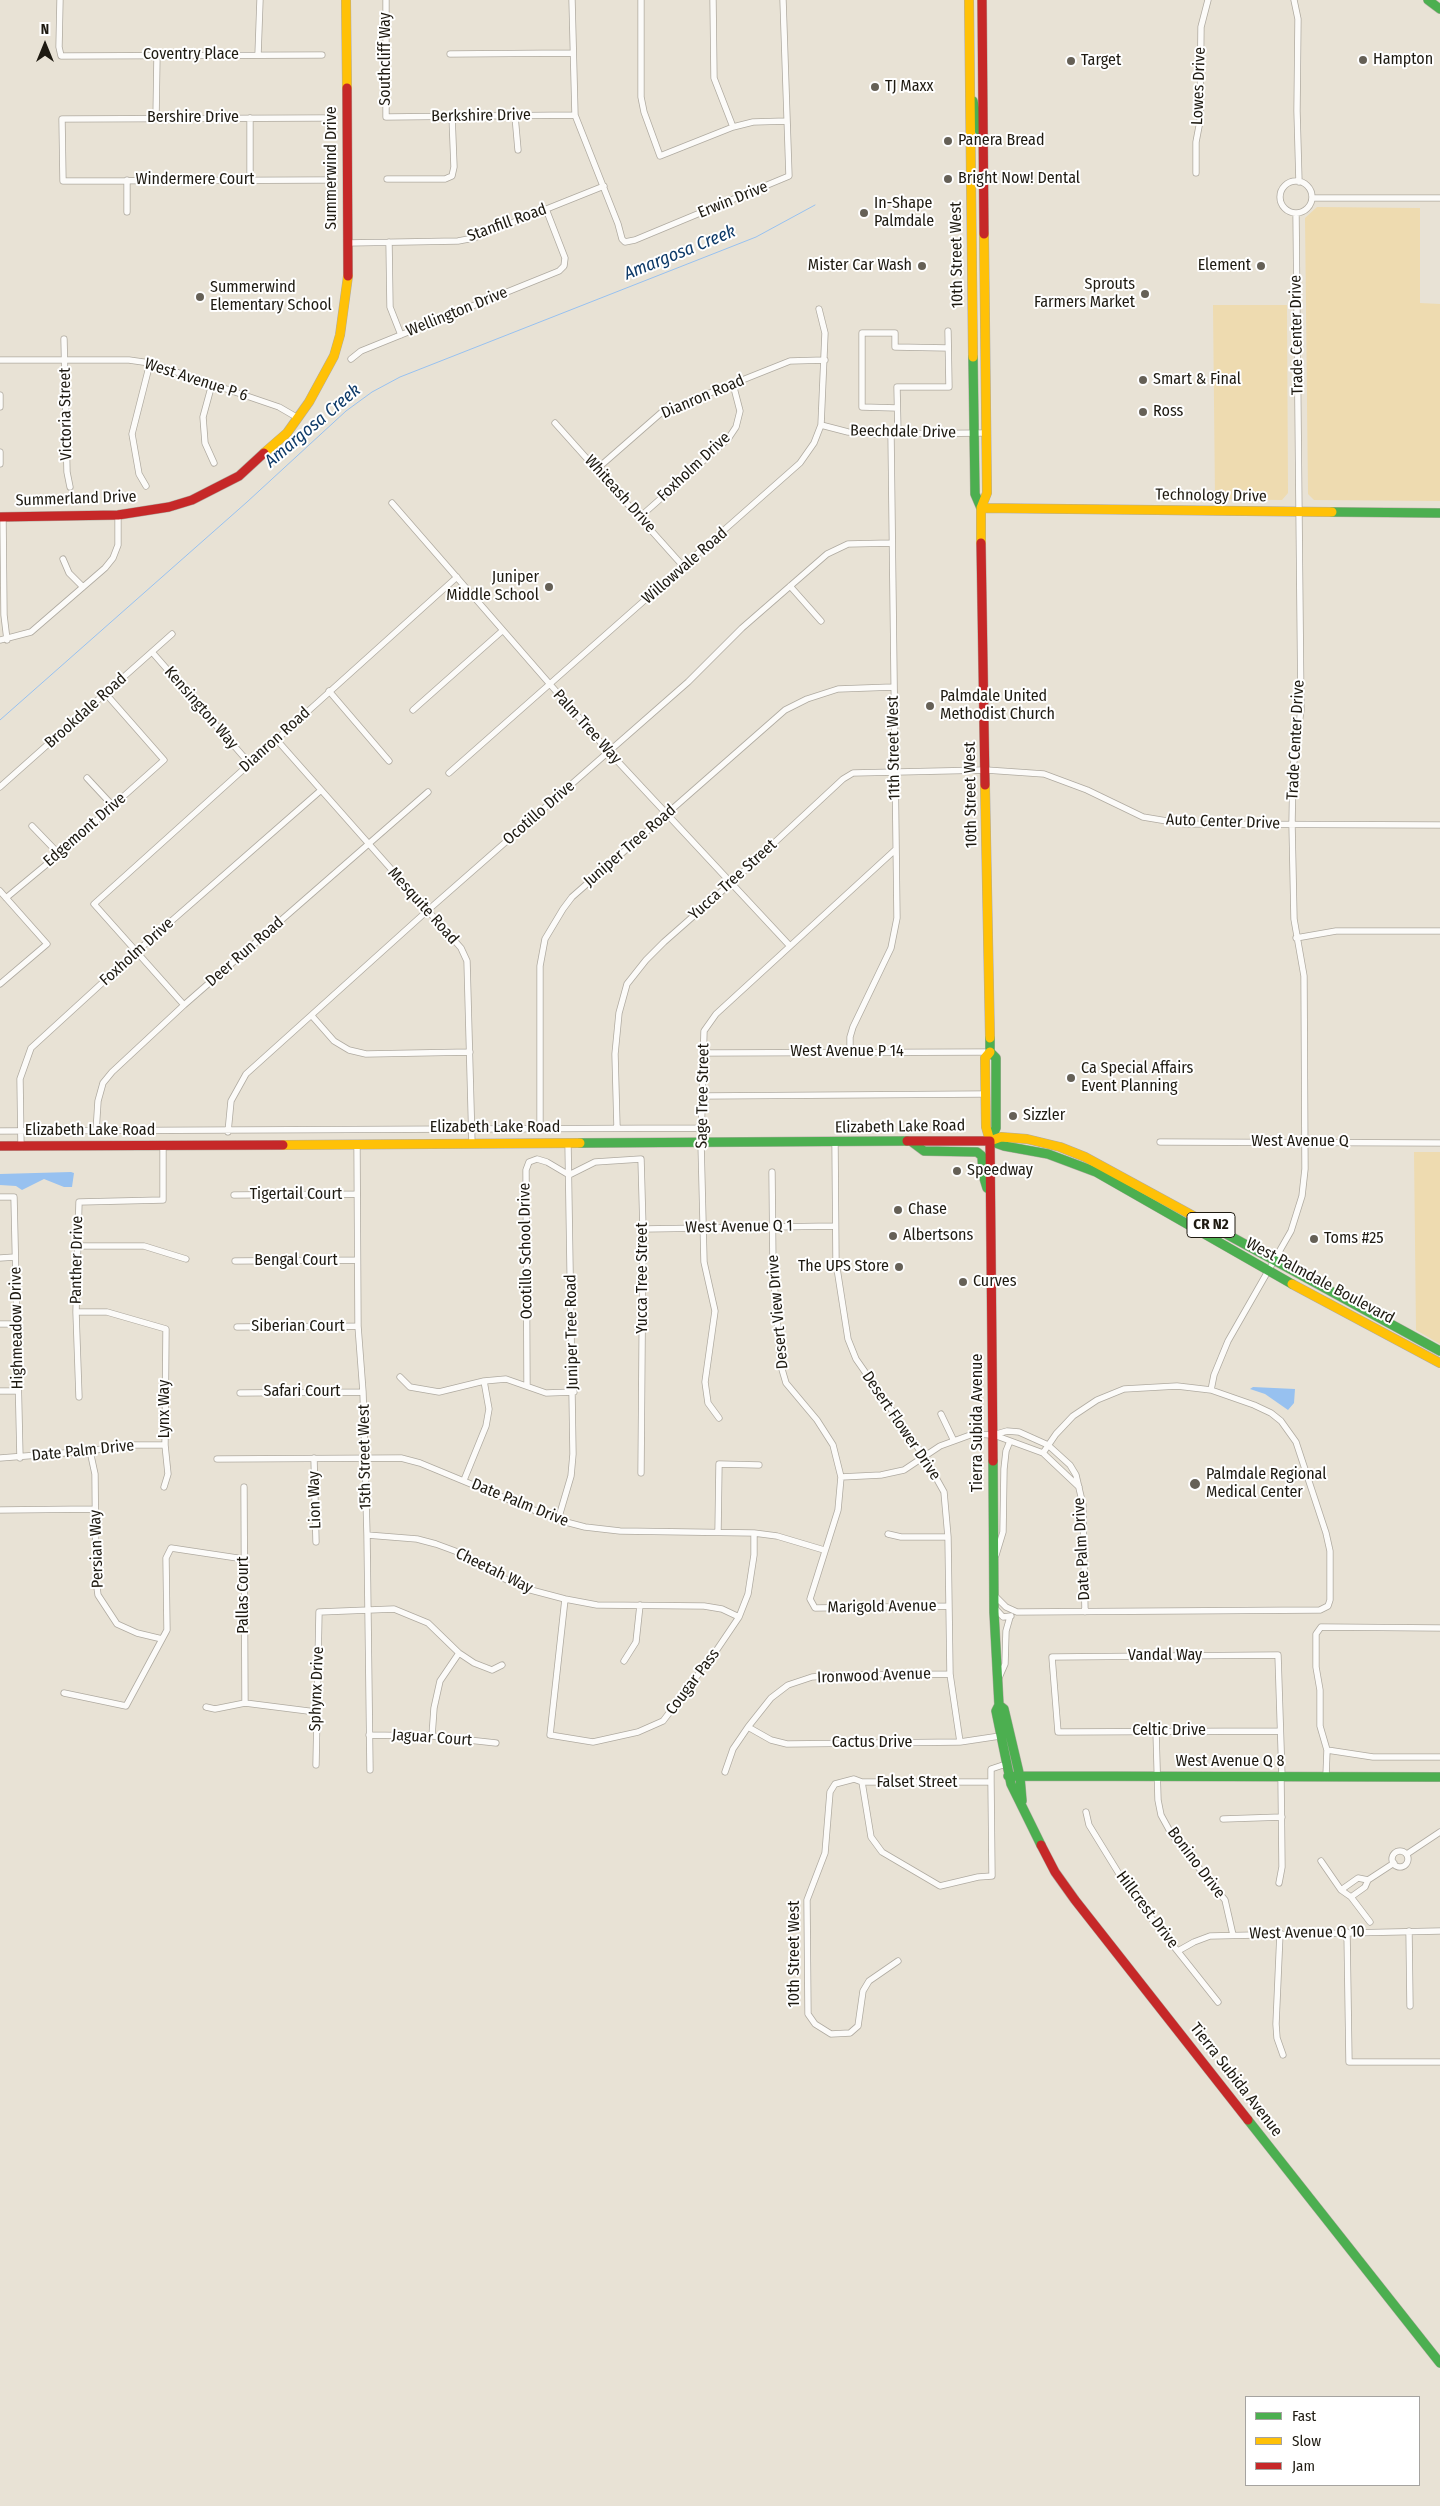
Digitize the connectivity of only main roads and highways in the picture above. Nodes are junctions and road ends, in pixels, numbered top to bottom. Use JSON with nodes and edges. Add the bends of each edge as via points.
{"nodes":[{"id":1,"x":346,"y":0,"type":"edge"},
{"id":2,"x":968,"y":0,"type":"edge"},
{"id":3,"x":982,"y":0,"type":"edge"},
{"id":4,"x":1428,"y":0,"type":"edge"},
{"id":5,"x":1440,"y":9,"type":"edge"},
{"id":6,"x":969,"y":20,"type":"junction"},
{"id":7,"x":982,"y":93,"type":"junction"},
{"id":8,"x":970,"y":96,"type":"junction"},
{"id":9,"x":983,"y":142,"type":"junction"},
{"id":10,"x":340,"y":335,"type":"joint"},
{"id":11,"x":981,"y":508,"type":"junction"},
{"id":12,"x":1440,"y":513,"type":"edge"},
{"id":13,"x":2,"y":516,"type":"edge"},
{"id":14,"x":990,"y":1052,"type":"junction"},
{"id":15,"x":990,"y":1141,"type":"junction"},
{"id":16,"x":912,"y":1142,"type":"junction"},
{"id":17,"x":0,"y":1146,"type":"edge"},
{"id":18,"x":1094,"y":1161,"type":"junction"},
{"id":19,"x":1091,"y":1170,"type":"junction"},
{"id":20,"x":991,"y":1200,"type":"junction"},
{"id":21,"x":1440,"y":1351,"type":"edge"},
{"id":22,"x":1440,"y":1363,"type":"edge"},
{"id":23,"x":999,"y":1705,"type":"junction"},
{"id":24,"x":1008,"y":1776,"type":"junction"},
{"id":25,"x":1020,"y":1777,"type":"junction"},
{"id":26,"x":1440,"y":1777,"type":"edge"},
{"id":27,"x":1023,"y":1806,"type":"junction"},
{"id":28,"x":1440,"y":2363,"type":"edge"}],
"edges":[{"from":1,"to":10,"type":"main road","name":"Summerwind Drive","via":[[348,283]]},
{"from":2,"to":6,"type":"main road","name":"10th Street West"},
{"from":3,"to":7,"type":"main road","name":"10th Street West"},
{"from":4,"to":5,"type":"main road"},
{"from":6,"to":7,"type":"main road","via":[[975,44],[976,83]]},
{"from":6,"to":8,"type":"main road","name":"10th Street West"},
{"from":7,"to":9,"type":"main road","name":"10th Street West"},
{"from":8,"to":9,"type":"main road","via":[[976,105]]},
{"from":8,"to":11,"type":"main road","name":"10th Street West","via":[[975,494]]},
{"from":9,"to":11,"type":"main road","name":"10th Street West","via":[[987,493]]},
{"from":10,"to":13,"type":"main road","name":"Summerland Drive","via":[[330,363],[298,418],[275,446],[220,486],[169,507],[118,515]]},
{"from":11,"to":12,"type":"main road","name":"Technology Drive"},
{"from":11,"to":14,"type":"main road","name":"10th Street West"},
{"from":14,"to":15,"type":"main road","name":"10th Street West","via":[[985,1058],[986,1127]]},
{"from":14,"to":15,"type":"main road","name":"10th Street West","via":[[996,1058],[996,1128]]},
{"from":15,"to":16,"type":"main road","name":"Elizabeth Lake Road","number":"CR N2"},
{"from":15,"to":18,"type":"main road","name":"West Palmdale Boulevard","number":"CR N2","via":[[1001,1137],[1045,1143]]},
{"from":15,"to":19,"type":"main road","name":"West Palmdale Boulevard","number":"CR N2","via":[[1048,1154]]},
{"from":15,"to":20,"type":"main road","name":"Tierra Subida Avenue"},
{"from":16,"to":17,"type":"main road","name":"Elizabeth Lake Road","number":"CR N2"},
{"from":16,"to":20,"type":"main road","via":[[924,1151],[977,1152],[982,1156],[983,1176]]},
{"from":18,"to":19,"type":"main road"},
{"from":18,"to":21,"type":"main road","name":"West Palmdale Boulevard","number":"CR N2"},
{"from":19,"to":22,"type":"main road","name":"West Palmdale Boulevard","number":"CR N2","via":[[1268,1271]]},
{"from":20,"to":23,"type":"main road","name":"Tierra Subida Avenue","via":[[994,1607]]},
{"from":23,"to":24,"type":"main road","name":"Tierra Subida Avenue","via":[[996,1711]]},
{"from":23,"to":25,"type":"main road","name":"Tierra Subida Avenue","via":[[1004,1710]]},
{"from":24,"to":25,"type":"main road","name":"West Avenue Q 8"},
{"from":24,"to":27,"type":"main road","name":"Tierra Subida Avenue"},
{"from":25,"to":26,"type":"main road","name":"West Avenue Q 8"},
{"from":25,"to":27,"type":"main road","name":"Tierra Subida Avenue"},
{"from":27,"to":28,"type":"main road","name":"Tierra Subida Avenue","via":[[1055,1872],[1075,1900]]}]}
